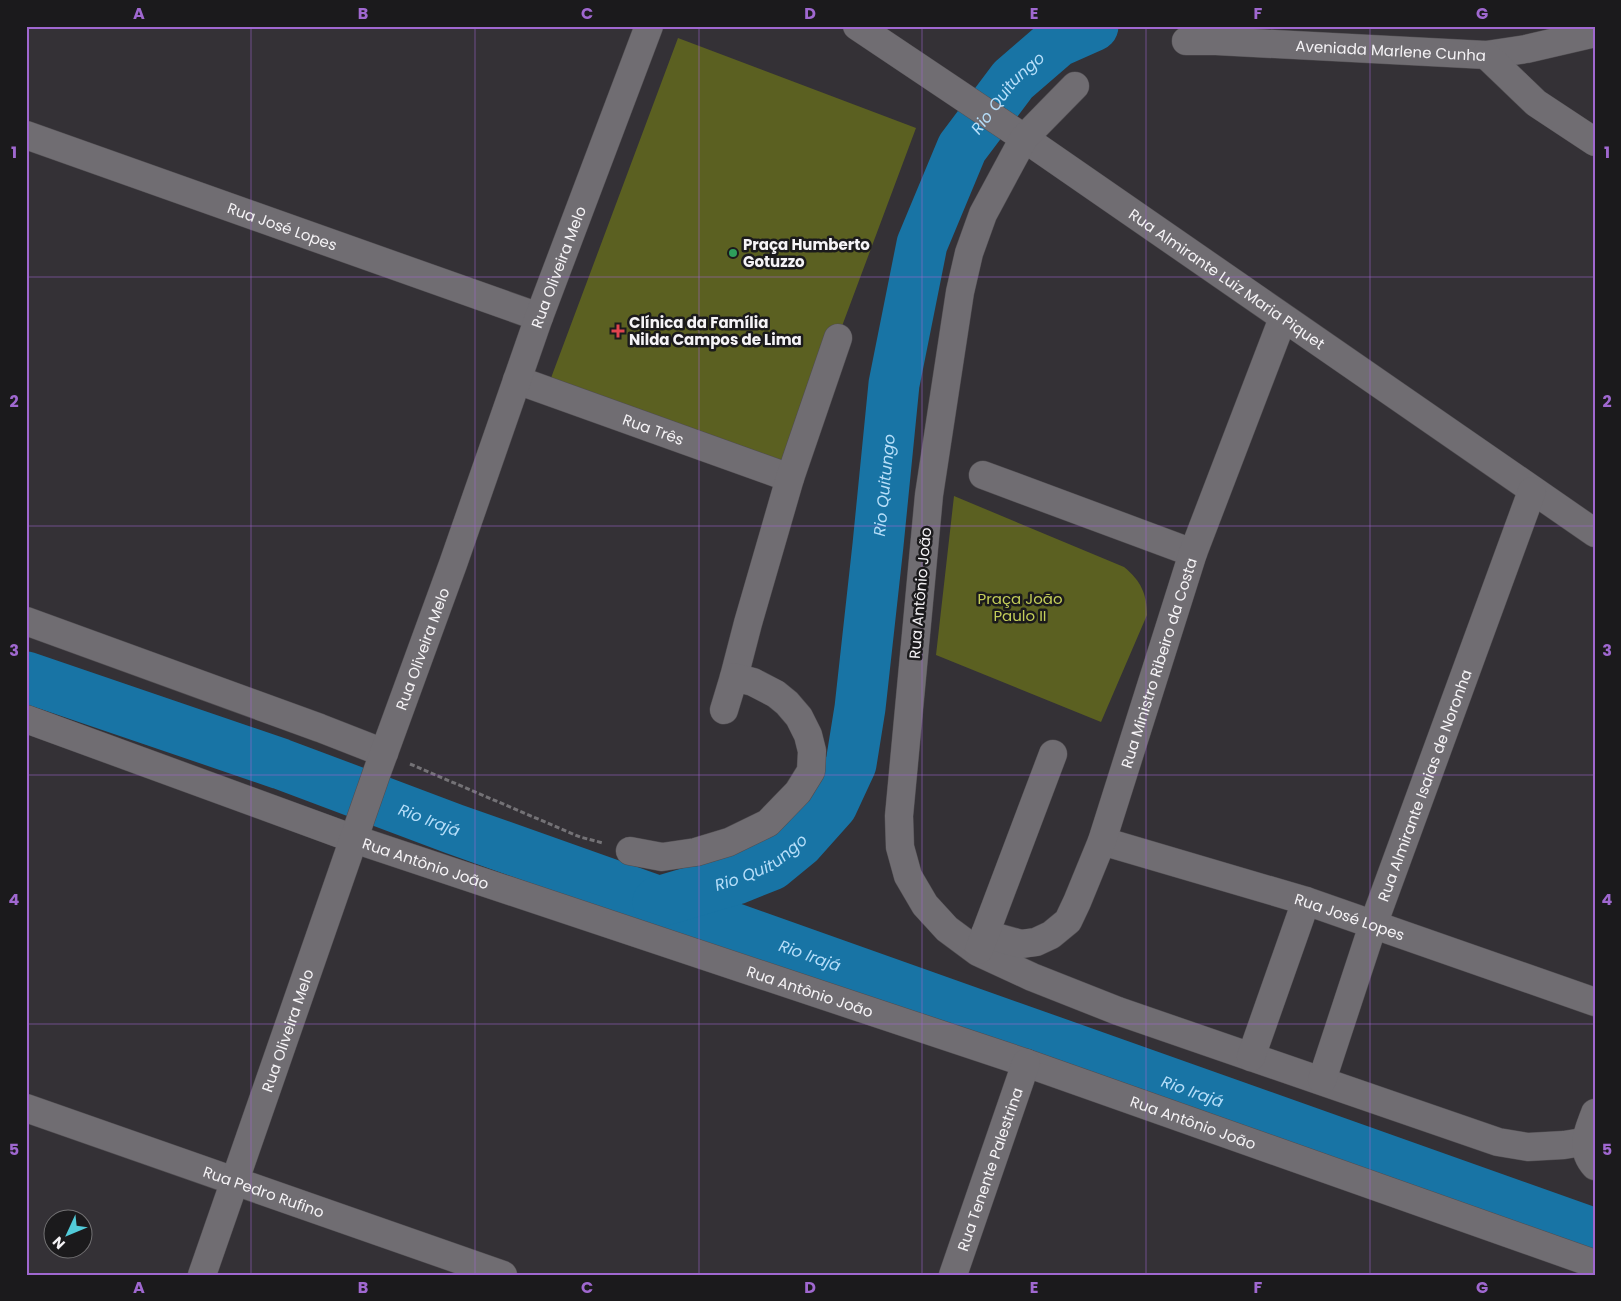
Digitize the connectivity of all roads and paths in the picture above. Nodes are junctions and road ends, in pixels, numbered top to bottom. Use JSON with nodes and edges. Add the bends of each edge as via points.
{"nodes":[{"id":1,"x":649,"y":26,"type":"edge"},
{"id":2,"x":857,"y":26,"type":"edge"},
{"id":3,"x":1595,"y":33,"type":"edge"},
{"id":4,"x":1186,"y":41,"type":"dead end"},
{"id":5,"x":1486,"y":55,"type":"junction"},
{"id":6,"x":1075,"y":86,"type":"dead end"},
{"id":7,"x":1013,"y":131,"type":"junction"},
{"id":8,"x":26,"y":136,"type":"edge"},
{"id":9,"x":1595,"y":142,"type":"edge"},
{"id":10,"x":539,"y":317,"type":"junction"},
{"id":11,"x":1283,"y":318,"type":"junction"},
{"id":12,"x":838,"y":338,"type":"dead end"},
{"id":13,"x":517,"y":380,"type":"junction"},
{"id":14,"x":982,"y":475,"type":"dead end"},
{"id":15,"x":790,"y":478,"type":"junction"},
{"id":16,"x":1532,"y":491,"type":"junction"},
{"id":17,"x":1595,"y":533,"type":"edge"},
{"id":18,"x":1193,"y":553,"type":"junction"},
{"id":19,"x":26,"y":621,"type":"edge"},
{"id":20,"x":734,"y":677,"type":"junction"},
{"id":21,"x":724,"y":710,"type":"dead end"},
{"id":22,"x":26,"y":719,"type":"edge"},
{"id":23,"x":1053,"y":754,"type":"dead end"},
{"id":24,"x":381,"y":763,"type":"junction"},
{"id":25,"x":356,"y":834,"type":"junction"},
{"id":26,"x":1102,"y":841,"type":"junction"},
{"id":27,"x":630,"y":851,"type":"joint"},
{"id":28,"x":1306,"y":901,"type":"junction"},
{"id":29,"x":1373,"y":925,"type":"junction"},
{"id":30,"x":981,"y":943,"type":"junction"},
{"id":31,"x":1595,"y":1002,"type":"edge"},
{"id":32,"x":1251,"y":1057,"type":"junction"},
{"id":33,"x":1026,"y":1063,"type":"junction"},
{"id":34,"x":1322,"y":1080,"type":"junction"},
{"id":35,"x":26,"y":1108,"type":"edge"},
{"id":36,"x":1595,"y":1113,"type":"edge"},
{"id":37,"x":1590,"y":1141,"type":"edge"},
{"id":38,"x":1595,"y":1166,"type":"edge"},
{"id":39,"x":235,"y":1180,"type":"junction"},
{"id":40,"x":1595,"y":1264,"type":"edge"},
{"id":41,"x":202,"y":1275,"type":"edge"},
{"id":42,"x":503,"y":1275,"type":"edge"},
{"id":43,"x":953,"y":1275,"type":"edge"}],
"edges":[{"from":1,"to":10,"type":"street","name":"Rua Oliveira Melo"},
{"from":2,"to":7,"type":"street","name":"Rua Almirante Luiz Maria Piquet"},
{"from":3,"to":5,"type":"street","name":"Aveniada Marlene Cunha"},
{"from":4,"to":5,"type":"street","name":"Aveniada Marlene Cunha"},
{"from":5,"to":9,"type":"street","via":[[1536,103]]},
{"from":6,"to":7,"type":"street"},
{"from":7,"to":11,"type":"street","name":"Rua Almirante Luiz Maria Piquet"},
{"from":7,"to":30,"type":"street","name":"Rua Antônio João","via":[[969,253],[960,292],[929,495],[899,816],[900,847],[908,876],[925,905],[948,929]]},
{"from":8,"to":10,"type":"street","name":"Rua José Lopes"},
{"from":10,"to":13,"type":"street","name":"Rua Oliveira Melo"},
{"from":11,"to":16,"type":"street","name":"Rua Almirante Luiz Maria Piquet"},
{"from":11,"to":18,"type":"street","name":"Rua Ministro Ribeiro da Costa"},
{"from":12,"to":15,"type":"street"},
{"from":13,"to":15,"type":"street","name":"Rua Três"},
{"from":13,"to":24,"type":"street","name":"Rua Oliveira Melo"},
{"from":14,"to":18,"type":"street"},
{"from":15,"to":20,"type":"street"},
{"from":16,"to":17,"type":"street","name":"Rua Almirante Luiz Maria Piquet"},
{"from":16,"to":29,"type":"street","name":"Rua Almirante Isaias de Noronha"},
{"from":18,"to":26,"type":"street","name":"Rua Ministro Ribeiro da Costa"},
{"from":19,"to":24,"type":"street","via":[[320,728]]},
{"from":20,"to":21,"type":"street"},
{"from":20,"to":27,"type":"street","via":[[776,694],[799,716],[812,751],[811,771],[798,792],[768,823],[729,842],[696,852],[662,857]]},
{"from":22,"to":25,"type":"street","name":"Rua Antônio João"},
{"from":23,"to":30,"type":"street"},
{"from":24,"to":25,"type":"street","name":"Rua Oliveira Melo"},
{"from":24,"to":27,"type":"path","via":[[580,837]]},
{"from":25,"to":33,"type":"street","name":"Rua Antônio João"},
{"from":25,"to":39,"type":"street","name":"Rua Oliveira Melo"},
{"from":26,"to":28,"type":"street","name":"Rua José Lopes"},
{"from":26,"to":30,"type":"street","name":"Rua Ministro Ribeiro da Costa","via":[[1068,922],[1036,942]]},
{"from":28,"to":29,"type":"street","name":"Rua José Lopes"},
{"from":28,"to":32,"type":"street"},
{"from":29,"to":31,"type":"street","name":"Rua José Lopes"},
{"from":29,"to":34,"type":"street","name":"Rua Almirante Isaias de Noronha"},
{"from":30,"to":32,"type":"street","name":"Rua Antônio João","via":[[1032,977],[1118,1012]]},
{"from":32,"to":34,"type":"street","name":"Rua Antônio João"},
{"from":33,"to":40,"type":"street","name":"Rua Antônio João"},
{"from":33,"to":43,"type":"street","name":"Rua Tenente Palestrina"},
{"from":34,"to":37,"type":"street","name":"Rua Antônio João","via":[[1498,1142],[1528,1147]]},
{"from":35,"to":39,"type":"street","name":"Rua Pedro Rufino"},
{"from":36,"to":37,"type":"street"},
{"from":37,"to":38,"type":"street","via":[[1589,1160]]},
{"from":39,"to":41,"type":"street","name":"Rua Oliveira Melo"},
{"from":39,"to":42,"type":"street","name":"Rua Pedro Rufino"}]}
